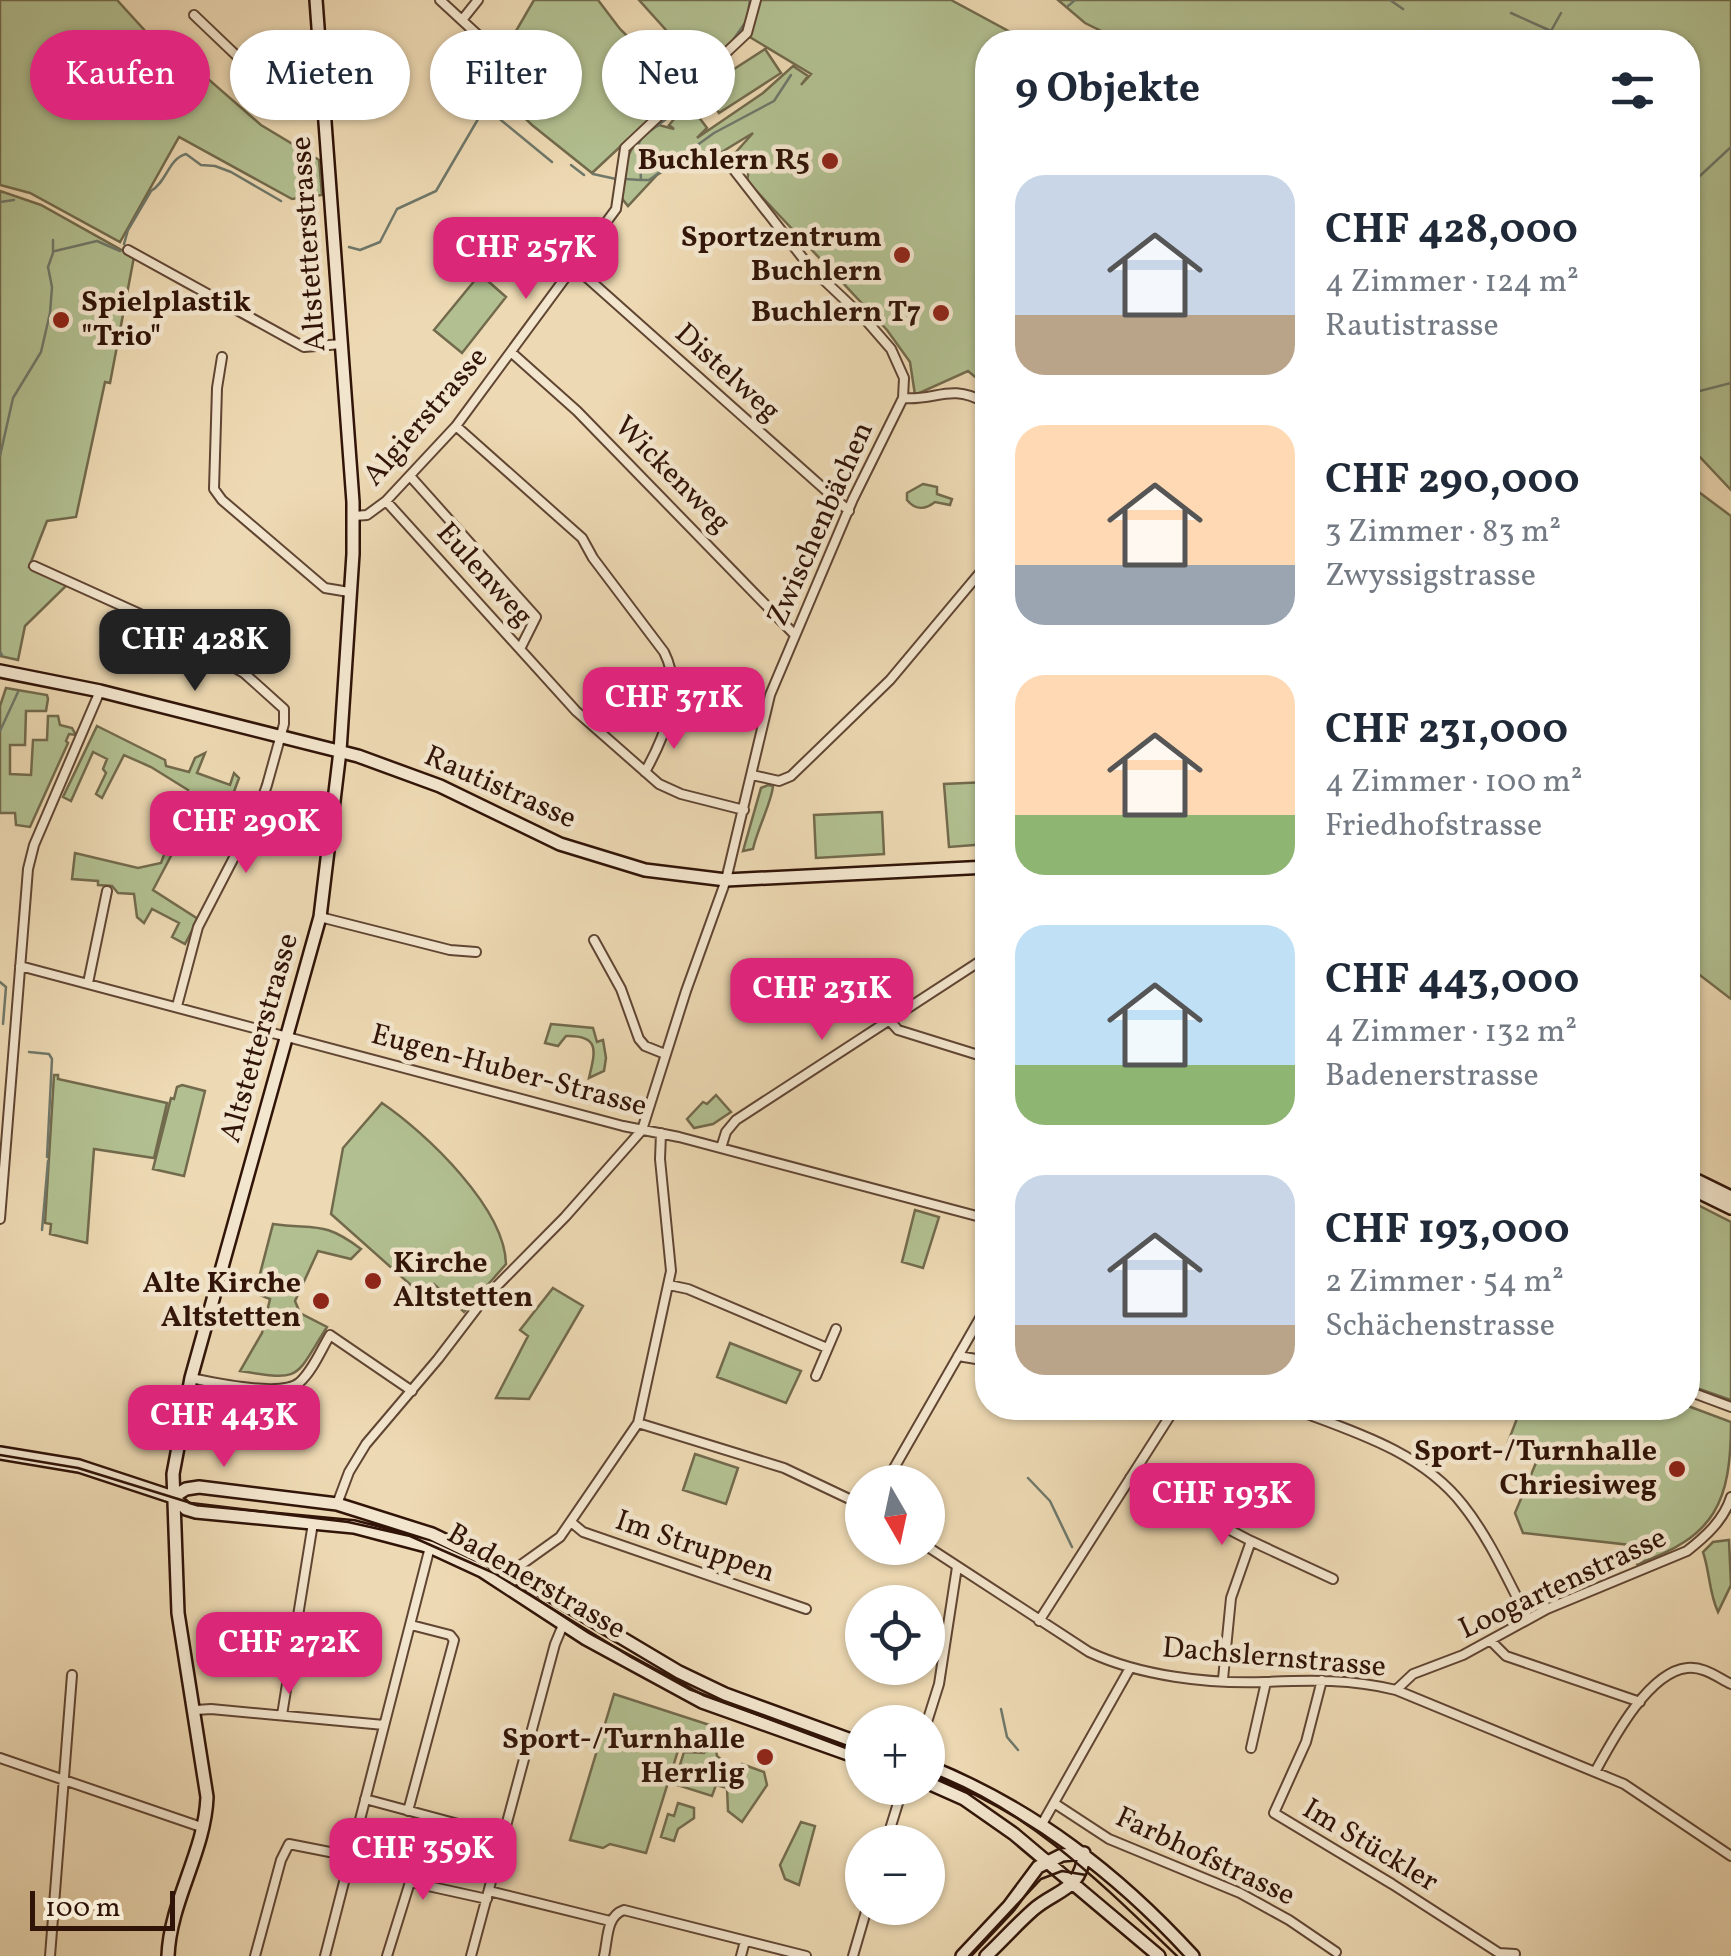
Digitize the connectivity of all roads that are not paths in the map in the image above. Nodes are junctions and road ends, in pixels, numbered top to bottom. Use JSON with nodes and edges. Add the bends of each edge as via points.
{"nodes":[{"id":1,"x":316,"y":0,"type":"edge"},
{"id":2,"x":440,"y":0,"type":"edge"},
{"id":3,"x":478,"y":0,"type":"edge"},
{"id":4,"x":756,"y":0,"type":"edge"},
{"id":5,"x":194,"y":16,"type":"dead end"},
{"id":6,"x":462,"y":20,"type":"junction"},
{"id":7,"x":318,"y":30,"type":"edge"},
{"id":8,"x":473,"y":30,"type":"edge"},
{"id":9,"x":230,"y":50,"type":"edge"},
{"id":10,"x":325,"y":120,"type":"edge"},
{"id":11,"x":727,"y":161,"type":"dead end"},
{"id":12,"x":128,"y":250,"type":"dead end"},
{"id":13,"x":575,"y":267,"type":"junction"},
{"id":14,"x":342,"y":344,"type":"junction"},
{"id":15,"x":512,"y":352,"type":"junction"},
{"id":16,"x":222,"y":357,"type":"dead end"},
{"id":17,"x":903,"y":398,"type":"junction"},
{"id":18,"x":975,"y":399,"type":"edge"},
{"id":19,"x":456,"y":426,"type":"junction"},
{"id":20,"x":410,"y":476,"type":"junction"},
{"id":21,"x":386,"y":501,"type":"junction"},
{"id":22,"x":850,"y":511,"type":"junction"},
{"id":23,"x":354,"y":516,"type":"junction"},
{"id":24,"x":34,"y":566,"type":"dead end"},
{"id":25,"x":975,"y":579,"type":"edge"},
{"id":26,"x":349,"y":592,"type":"junction"},
{"id":27,"x":795,"y":635,"type":"junction"},
{"id":28,"x":520,"y":649,"type":"junction"},
{"id":29,"x":0,"y":670,"type":"edge"},
{"id":30,"x":100,"y":691,"type":"junction"},
{"id":31,"x":280,"y":737,"type":"junction"},
{"id":32,"x":340,"y":751,"type":"junction"},
{"id":33,"x":645,"y":772,"type":"junction"},
{"id":34,"x":752,"y":775,"type":"junction"},
{"id":35,"x":744,"y":810,"type":"junction"},
{"id":36,"x":975,"y":868,"type":"edge"},
{"id":37,"x":726,"y":880,"type":"junction"},
{"id":38,"x":107,"y":891,"type":"dead end"},
{"id":39,"x":320,"y":917,"type":"junction"},
{"id":40,"x":594,"y":940,"type":"dead end"},
{"id":41,"x":476,"y":952,"type":"dead end"},
{"id":42,"x":975,"y":965,"type":"edge"},
{"id":43,"x":20,"y":966,"type":"junction"},
{"id":44,"x":88,"y":984,"type":"junction"},
{"id":45,"x":177,"y":1006,"type":"junction"},
{"id":46,"x":890,"y":1021,"type":"junction"},
{"id":47,"x":286,"y":1035,"type":"junction"},
{"id":48,"x":665,"y":1054,"type":"junction"},
{"id":49,"x":975,"y":1054,"type":"edge"},
{"id":50,"x":4,"y":1090,"type":"edge"},
{"id":51,"x":642,"y":1130,"type":"junction"},
{"id":52,"x":661,"y":1134,"type":"junction"},
{"id":53,"x":721,"y":1148,"type":"junction"},
{"id":54,"x":1700,"y":1182,"type":"edge"},
{"id":55,"x":1700,"y":1192,"type":"edge"},
{"id":56,"x":1731,"y":1197,"type":"edge"},
{"id":57,"x":1731,"y":1208,"type":"edge"},
{"id":58,"x":975,"y":1216,"type":"edge"},
{"id":59,"x":0,"y":1219,"type":"edge"},
{"id":60,"x":669,"y":1284,"type":"junction"},
{"id":61,"x":975,"y":1327,"type":"edge"},
{"id":62,"x":836,"y":1329,"type":"dead end"},
{"id":63,"x":827,"y":1348,"type":"junction"},
{"id":64,"x":958,"y":1356,"type":"junction"},
{"id":65,"x":975,"y":1359,"type":"edge"},
{"id":66,"x":816,"y":1376,"type":"dead end"},
{"id":67,"x":192,"y":1378,"type":"junction"},
{"id":68,"x":412,"y":1391,"type":"junction"},
{"id":69,"x":1700,"y":1395,"type":"edge"},
{"id":70,"x":1731,"y":1406,"type":"edge"},
{"id":71,"x":1167,"y":1420,"type":"edge"},
{"id":72,"x":1322,"y":1420,"type":"edge"},
{"id":73,"x":638,"y":1423,"type":"junction"},
{"id":74,"x":0,"y":1453,"type":"edge"},
{"id":75,"x":896,"y":1465,"type":"edge"},
{"id":76,"x":1130,"y":1478,"type":"junction"},
{"id":77,"x":173,"y":1496,"type":"junction"},
{"id":78,"x":845,"y":1498,"type":"edge"},
{"id":79,"x":1730,"y":1502,"type":"edge"},
{"id":80,"x":337,"y":1504,"type":"junction"},
{"id":81,"x":571,"y":1522,"type":"junction"},
{"id":82,"x":313,"y":1523,"type":"junction"},
{"id":83,"x":1251,"y":1542,"type":"junction"},
{"id":84,"x":430,"y":1547,"type":"junction"},
{"id":85,"x":945,"y":1559,"type":"edge"},
{"id":86,"x":957,"y":1567,"type":"junction"},
{"id":87,"x":511,"y":1572,"type":"junction"},
{"id":88,"x":1334,"y":1579,"type":"dead end"},
{"id":89,"x":501,"y":1585,"type":"junction"},
{"id":90,"x":806,"y":1610,"type":"dead end"},
{"id":91,"x":1528,"y":1618,"type":"junction"},
{"id":92,"x":1039,"y":1621,"type":"junction"},
{"id":93,"x":411,"y":1625,"type":"junction"},
{"id":94,"x":563,"y":1626,"type":"junction"},
{"id":95,"x":1492,"y":1641,"type":"junction"},
{"id":96,"x":1130,"y":1668,"type":"junction"},
{"id":97,"x":72,"y":1675,"type":"dead end"},
{"id":98,"x":1224,"y":1679,"type":"junction"},
{"id":99,"x":1322,"y":1680,"type":"junction"},
{"id":100,"x":1266,"y":1682,"type":"junction"},
{"id":101,"x":1731,"y":1684,"type":"edge"},
{"id":102,"x":1396,"y":1690,"type":"junction"},
{"id":103,"x":1640,"y":1702,"type":"junction"},
{"id":104,"x":933,"y":1705,"type":"edge"},
{"id":105,"x":196,"y":1710,"type":"junction"},
{"id":106,"x":282,"y":1715,"type":"junction"},
{"id":107,"x":384,"y":1725,"type":"junction"},
{"id":108,"x":845,"y":1738,"type":"edge"},
{"id":109,"x":1251,"y":1748,"type":"dead end"},
{"id":110,"x":845,"y":1753,"type":"edge"},
{"id":111,"x":0,"y":1758,"type":"edge"},
{"id":112,"x":1595,"y":1772,"type":"junction"},
{"id":113,"x":945,"y":1773,"type":"edge"},
{"id":114,"x":64,"y":1780,"type":"junction"},
{"id":115,"x":945,"y":1791,"type":"edge"},
{"id":116,"x":365,"y":1799,"type":"junction"},
{"id":117,"x":1054,"y":1803,"type":"junction"},
{"id":118,"x":408,"y":1811,"type":"junction"},
{"id":119,"x":1042,"y":1824,"type":"junction"},
{"id":120,"x":204,"y":1828,"type":"junction"},
{"id":121,"x":1014,"y":1834,"type":"junction"},
{"id":122,"x":503,"y":1836,"type":"junction"},
{"id":123,"x":1084,"y":1853,"type":"junction"},
{"id":124,"x":350,"y":1856,"type":"junction"},
{"id":125,"x":1731,"y":1856,"type":"edge"},
{"id":126,"x":1046,"y":1861,"type":"junction"},
{"id":127,"x":1073,"y":1882,"type":"junction"},
{"id":128,"x":1062,"y":1894,"type":"junction"},
{"id":129,"x":488,"y":1895,"type":"junction"},
{"id":130,"x":1089,"y":1897,"type":"junction"},
{"id":131,"x":610,"y":1922,"type":"junction"},
{"id":132,"x":862,"y":1925,"type":"edge"},
{"id":133,"x":745,"y":1941,"type":"junction"},
{"id":134,"x":1336,"y":1952,"type":"dead end"},
{"id":135,"x":1515,"y":1954,"type":"edge"},
{"id":136,"x":50,"y":1956,"type":"edge"},
{"id":137,"x":168,"y":1956,"type":"edge"},
{"id":138,"x":254,"y":1956,"type":"edge"},
{"id":139,"x":324,"y":1956,"type":"edge"},
{"id":140,"x":387,"y":1956,"type":"edge"},
{"id":141,"x":471,"y":1956,"type":"edge"},
{"id":142,"x":604,"y":1956,"type":"edge"},
{"id":143,"x":741,"y":1956,"type":"edge"},
{"id":144,"x":806,"y":1956,"type":"edge"},
{"id":145,"x":853,"y":1956,"type":"edge"},
{"id":146,"x":962,"y":1956,"type":"edge"},
{"id":147,"x":986,"y":1956,"type":"edge"},
{"id":148,"x":1159,"y":1956,"type":"edge"},
{"id":149,"x":1193,"y":1956,"type":"edge"}],
"edges":[{"from":1,"to":7,"type":"street","name":"Altstetterstrasse"},
{"from":2,"to":6,"type":"street"},
{"from":3,"to":6,"type":"street"},
{"from":4,"to":13,"type":"street","name":"Algierstrasse","via":[[747,33],[625,148],[616,209]]},
{"from":5,"to":9,"type":"street"},
{"from":6,"to":8,"type":"street"},
{"from":10,"to":14,"type":"street","name":"Altstetterstrasse"},
{"from":11,"to":17,"type":"street","name":"Zwischenbächen","via":[[809,266],[891,349],[904,378]]},
{"from":12,"to":14,"type":"street","via":[[304,347]]},
{"from":13,"to":15,"type":"street","name":"Algierstrasse"},
{"from":13,"to":22,"type":"street","name":"Distelweg"},
{"from":14,"to":23,"type":"street","name":"Altstetterstrasse"},
{"from":15,"to":19,"type":"street","name":"Algierstrasse"},
{"from":15,"to":27,"type":"street","name":"Wickenweg"},
{"from":16,"to":26,"type":"street","via":[[214,489],[325,588]]},
{"from":17,"to":18,"type":"street","via":[[952,391]]},
{"from":17,"to":22,"type":"street","name":"Zwischenbächen"},
{"from":19,"to":20,"type":"street","name":"Algierstrasse"},
{"from":19,"to":33,"type":"street","via":[[582,538],[664,652],[674,696]]},
{"from":20,"to":21,"type":"street","name":"Algierstrasse"},
{"from":20,"to":28,"type":"street","via":[[536,616]]},
{"from":21,"to":23,"type":"street","name":"Algierstrasse"},
{"from":21,"to":28,"type":"street","name":"Eulenweg"},
{"from":22,"to":27,"type":"street","name":"Zwischenbächen"},
{"from":23,"to":26,"type":"street","name":"Altstetterstrasse"},
{"from":24,"to":31,"type":"street","via":[[140,614],[244,673],[284,709]]},
{"from":25,"to":34,"type":"street","via":[[890,680],[791,776],[779,781]]},
{"from":26,"to":32,"type":"street","name":"Altstetterstrasse"},
{"from":27,"to":34,"type":"street","name":"Zwischenbächen","via":[[766,709]]},
{"from":28,"to":33,"type":"street","name":"Eulenweg"},
{"from":29,"to":30,"type":"street","name":"Rautistrasse"},
{"from":30,"to":31,"type":"street","name":"Rautistrasse"},
{"from":30,"to":43,"type":"street","via":[[34,845]]},
{"from":31,"to":32,"type":"street","name":"Rautistrasse"},
{"from":31,"to":45,"type":"street","via":[[258,811],[198,927]]},
{"from":32,"to":37,"type":"street","name":"Rautistrasse","via":[[440,786],[591,856]]},
{"from":32,"to":39,"type":"street","name":"Altstetterstrasse"},
{"from":33,"to":35,"type":"street","name":"Eulenweg","via":[[681,794]]},
{"from":34,"to":35,"type":"street","name":"Zwischenbächen"},
{"from":35,"to":37,"type":"street","name":"Zwischenbächen"},
{"from":36,"to":37,"type":"street","name":"Rautistrasse"},
{"from":37,"to":48,"type":"street","name":"Zwischenbächen"},
{"from":38,"to":44,"type":"street"},
{"from":39,"to":41,"type":"street"},
{"from":39,"to":47,"type":"street","name":"Altstetterstrasse"},
{"from":40,"to":48,"type":"street","via":[[639,1039]]},
{"from":42,"to":46,"type":"street"},
{"from":43,"to":44,"type":"street","name":"Eugen-Huber-Strasse"},
{"from":43,"to":50,"type":"street"},
{"from":44,"to":45,"type":"street","name":"Eugen-Huber-Strasse"},
{"from":45,"to":47,"type":"street","name":"Eugen-Huber-Strasse"},
{"from":46,"to":49,"type":"street","via":[[898,1030]]},
{"from":46,"to":53,"type":"street","via":[[736,1120]]},
{"from":47,"to":51,"type":"street","name":"Eugen-Huber-Strasse"},
{"from":47,"to":67,"type":"street","name":"Altstetterstrasse"},
{"from":48,"to":51,"type":"street","name":"Zwischenbächen"},
{"from":50,"to":59,"type":"street"},
{"from":51,"to":52,"type":"street","name":"Eugen-Huber-Strasse"},
{"from":51,"to":68,"type":"street","via":[[498,1282]]},
{"from":52,"to":53,"type":"street","name":"Eugen-Huber-Strasse"},
{"from":52,"to":60,"type":"street"},
{"from":53,"to":58,"type":"street","name":"Eugen-Huber-Strasse"},
{"from":54,"to":56,"type":"street"},
{"from":55,"to":57,"type":"street"},
{"from":60,"to":63,"type":"street"},
{"from":60,"to":73,"type":"street"},
{"from":61,"to":64,"type":"street"},
{"from":62,"to":63,"type":"street"},
{"from":63,"to":66,"type":"street"},
{"from":64,"to":65,"type":"street"},
{"from":64,"to":75,"type":"street"},
{"from":67,"to":68,"type":"street","via":[[292,1388],[330,1335]]},
{"from":67,"to":77,"type":"street","name":"Altstetterstrasse"},
{"from":68,"to":80,"type":"street","via":[[358,1455]]},
{"from":69,"to":70,"type":"street"},
{"from":71,"to":76,"type":"street"},
{"from":72,"to":91,"type":"street","via":[[1429,1471],[1476,1522]]},
{"from":73,"to":78,"type":"street","via":[[754,1458]]},
{"from":73,"to":81,"type":"street"},
{"from":74,"to":77,"type":"street","name":"Badenerstrasse","via":[[79,1466]]},
{"from":76,"to":83,"type":"street"},
{"from":76,"to":92,"type":"street"},
{"from":77,"to":80,"type":"street","name":"Badenerstrasse","via":[[199,1488]]},
{"from":77,"to":82,"type":"street","name":"Badenerstrasse","via":[[196,1512]]},
{"from":77,"to":105,"type":"street","name":"Altstetterstrasse","via":[[178,1613]]},
{"from":79,"to":91,"type":"street","name":"Loogartenstrasse","via":[[1687,1551]]},
{"from":80,"to":87,"type":"street","name":"Badenerstrasse","via":[[432,1534]]},
{"from":81,"to":87,"type":"street"},
{"from":81,"to":90,"type":"street","name":"Im Struppen","via":[[583,1532]]},
{"from":82,"to":84,"type":"street","name":"Badenerstrasse","via":[[376,1530]]},
{"from":82,"to":106,"type":"street"},
{"from":83,"to":88,"type":"street"},
{"from":83,"to":98,"type":"street","via":[[1231,1598]]},
{"from":84,"to":89,"type":"street","name":"Badenerstrasse"},
{"from":84,"to":93,"type":"street"},
{"from":85,"to":86,"type":"street","name":"Dachslernstrasse"},
{"from":86,"to":92,"type":"street","name":"Dachslernstrasse"},
{"from":86,"to":104,"type":"street"},
{"from":87,"to":89,"type":"street"},
{"from":87,"to":108,"type":"street","name":"Badenerstrasse","via":[[679,1672]]},
{"from":89,"to":94,"type":"street","name":"Badenerstrasse"},
{"from":91,"to":95,"type":"street","name":"Loogartenstrasse"},
{"from":92,"to":96,"type":"street","name":"Dachslernstrasse"},
{"from":93,"to":107,"type":"street"},
{"from":93,"to":118,"type":"street","via":[[454,1640]]},
{"from":94,"to":110,"type":"street","name":"Badenerstrasse","via":[[702,1702]]},
{"from":94,"to":122,"type":"street"},
{"from":95,"to":102,"type":"street","name":"Loogartenstrasse","via":[[1413,1674]]},
{"from":95,"to":103,"type":"street","via":[[1506,1656]]},
{"from":96,"to":98,"type":"street","name":"Dachslernstrasse"},
{"from":96,"to":117,"type":"street"},
{"from":97,"to":114,"type":"street"},
{"from":98,"to":100,"type":"street","name":"Dachslernstrasse"},
{"from":99,"to":100,"type":"street","name":"Dachslernstrasse"},
{"from":99,"to":102,"type":"street","name":"Dachslernstrasse"},
{"from":99,"to":135,"type":"street","name":"Im Stückler","via":[[1306,1742],[1274,1813],[1498,1953]]},
{"from":100,"to":109,"type":"street"},
{"from":101,"to":103,"type":"street","via":[[1684,1668],[1661,1679]]},
{"from":102,"to":112,"type":"street","name":"Dachslernstrasse"},
{"from":103,"to":112,"type":"street"},
{"from":105,"to":106,"type":"street"},
{"from":105,"to":120,"type":"street","name":"Altstetterstrasse","via":[[207,1797]]},
{"from":106,"to":107,"type":"street"},
{"from":107,"to":116,"type":"street"},
{"from":111,"to":114,"type":"street"},
{"from":112,"to":125,"type":"street","name":"Dachslernstrasse","via":[[1642,1795]]},
{"from":113,"to":119,"type":"street"},
{"from":114,"to":120,"type":"street"},
{"from":114,"to":136,"type":"street"},
{"from":115,"to":121,"type":"street"},
{"from":116,"to":118,"type":"street"},
{"from":116,"to":124,"type":"street"},
{"from":117,"to":119,"type":"street"},
{"from":117,"to":134,"type":"street","name":"Farbhofstrasse","via":[[1108,1839],[1240,1893]]},
{"from":118,"to":122,"type":"street"},
{"from":119,"to":121,"type":"street","via":[[1032,1834]]},
{"from":119,"to":123,"type":"street"},
{"from":120,"to":137,"type":"street","name":"Altstetterstrasse"},
{"from":121,"to":126,"type":"street"},
{"from":122,"to":129,"type":"street"},
{"from":123,"to":126,"type":"street"},
{"from":123,"to":127,"type":"street"},
{"from":123,"to":149,"type":"street"},
{"from":124,"to":138,"type":"street","via":[[289,1844]]},
{"from":124,"to":139,"type":"street"},
{"from":126,"to":127,"type":"street"},
{"from":126,"to":146,"type":"street"},
{"from":127,"to":128,"type":"street"},
{"from":127,"to":130,"type":"street"},
{"from":128,"to":130,"type":"street"},
{"from":128,"to":147,"type":"street","via":[[1034,1908]]},
{"from":129,"to":131,"type":"street"},
{"from":129,"to":140,"type":"street","via":[[410,1882]]},
{"from":129,"to":141,"type":"street"},
{"from":130,"to":148,"type":"street"},
{"from":131,"to":133,"type":"street","via":[[624,1910]]},
{"from":131,"to":142,"type":"street"},
{"from":132,"to":145,"type":"street"},
{"from":133,"to":143,"type":"street"},
{"from":133,"to":144,"type":"street"}]}
